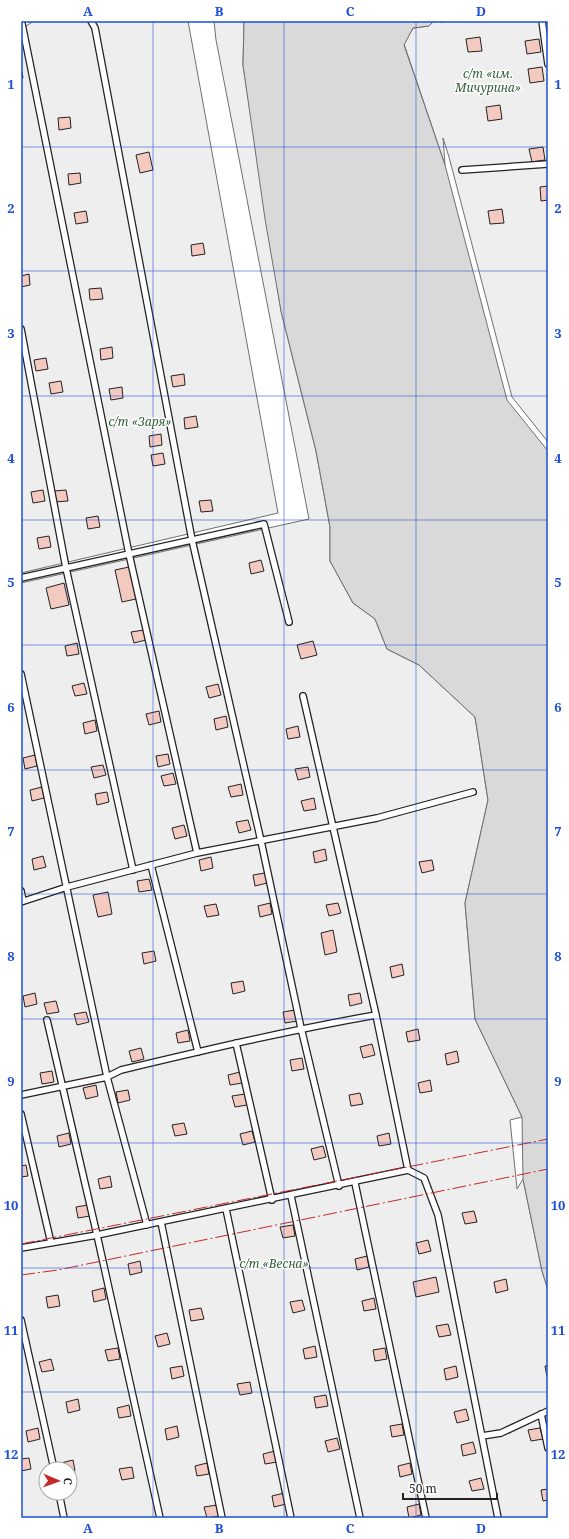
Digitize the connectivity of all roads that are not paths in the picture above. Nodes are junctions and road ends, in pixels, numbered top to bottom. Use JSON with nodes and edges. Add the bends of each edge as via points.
{"nodes":[{"id":1,"x":91,"y":21,"type":"edge"},
{"id":2,"x":542,"y":21,"type":"edge"},
{"id":3,"x":23,"y":23,"type":"edge"},
{"id":4,"x":548,"y":64,"type":"edge"},
{"id":5,"x":548,"y":164,"type":"edge"},
{"id":6,"x":462,"y":170,"type":"dead end"},
{"id":7,"x":21,"y":329,"type":"edge"},
{"id":8,"x":192,"y":540,"type":"junction"},
{"id":9,"x":129,"y":554,"type":"junction"},
{"id":10,"x":66,"y":568,"type":"junction"},
{"id":11,"x":21,"y":578,"type":"edge"},
{"id":12,"x":289,"y":622,"type":"dead end"},
{"id":13,"x":21,"y":674,"type":"edge"},
{"id":14,"x":303,"y":696,"type":"dead end"},
{"id":15,"x":473,"y":792,"type":"dead end"},
{"id":16,"x":334,"y":826,"type":"junction"},
{"id":17,"x":261,"y":841,"type":"junction"},
{"id":18,"x":197,"y":853,"type":"junction"},
{"id":19,"x":151,"y":865,"type":"junction"},
{"id":20,"x":133,"y":870,"type":"junction"},
{"id":21,"x":67,"y":887,"type":"junction"},
{"id":22,"x":21,"y":891,"type":"edge"},
{"id":23,"x":22,"y":902,"type":"edge"},
{"id":24,"x":376,"y":1015,"type":"junction"},
{"id":25,"x":47,"y":1020,"type":"dead end"},
{"id":26,"x":301,"y":1028,"type":"junction"},
{"id":27,"x":236,"y":1043,"type":"junction"},
{"id":28,"x":198,"y":1052,"type":"junction"},
{"id":29,"x":107,"y":1077,"type":"junction"},
{"id":30,"x":64,"y":1087,"type":"junction"},
{"id":31,"x":21,"y":1095,"type":"edge"},
{"id":32,"x":21,"y":1114,"type":"edge"},
{"id":33,"x":408,"y":1170,"type":"junction"},
{"id":34,"x":355,"y":1183,"type":"junction"},
{"id":35,"x":339,"y":1186,"type":"junction"},
{"id":36,"x":291,"y":1196,"type":"junction"},
{"id":37,"x":272,"y":1200,"type":"junction"},
{"id":38,"x":226,"y":1209,"type":"junction"},
{"id":39,"x":161,"y":1222,"type":"junction"},
{"id":40,"x":147,"y":1225,"type":"junction"},
{"id":41,"x":97,"y":1235,"type":"junction"},
{"id":42,"x":51,"y":1243,"type":"junction"},
{"id":43,"x":21,"y":1248,"type":"edge"},
{"id":44,"x":21,"y":1320,"type":"edge"},
{"id":45,"x":548,"y":1411,"type":"edge"},
{"id":46,"x":541,"y":1414,"type":"junction"},
{"id":47,"x":482,"y":1436,"type":"junction"},
{"id":48,"x":548,"y":1448,"type":"edge"},
{"id":49,"x":52,"y":1461,"type":"edge"},
{"id":50,"x":61,"y":1501,"type":"edge"},
{"id":51,"x":64,"y":1518,"type":"edge"},
{"id":52,"x":160,"y":1518,"type":"edge"},
{"id":53,"x":222,"y":1518,"type":"edge"},
{"id":54,"x":291,"y":1518,"type":"edge"},
{"id":55,"x":360,"y":1518,"type":"edge"},
{"id":56,"x":426,"y":1518,"type":"edge"},
{"id":57,"x":498,"y":1518,"type":"edge"}],
"edges":[{"from":1,"to":8,"type":"lane","via":[[95,28]]},
{"from":2,"to":4,"type":"lane"},
{"from":3,"to":9,"type":"lane"},
{"from":5,"to":6,"type":"lane"},
{"from":7,"to":10,"type":"lane"},
{"from":8,"to":9,"type":"lane"},
{"from":8,"to":12,"type":"lane","via":[[264,524]]},
{"from":8,"to":17,"type":"lane"},
{"from":9,"to":10,"type":"lane"},
{"from":9,"to":18,"type":"lane"},
{"from":10,"to":11,"type":"lane"},
{"from":10,"to":20,"type":"lane"},
{"from":13,"to":21,"type":"lane"},
{"from":14,"to":16,"type":"lane"},
{"from":15,"to":16,"type":"lane","via":[[377,818]]},
{"from":16,"to":17,"type":"lane"},
{"from":16,"to":24,"type":"lane"},
{"from":17,"to":18,"type":"lane"},
{"from":17,"to":26,"type":"lane"},
{"from":18,"to":19,"type":"lane"},
{"from":19,"to":20,"type":"lane"},
{"from":19,"to":28,"type":"lane"},
{"from":20,"to":21,"type":"lane"},
{"from":21,"to":23,"type":"lane"},
{"from":21,"to":29,"type":"lane"},
{"from":22,"to":23,"type":"lane"},
{"from":24,"to":26,"type":"lane"},
{"from":24,"to":33,"type":"lane"},
{"from":25,"to":30,"type":"lane"},
{"from":26,"to":27,"type":"lane"},
{"from":26,"to":35,"type":"lane"},
{"from":27,"to":28,"type":"lane"},
{"from":27,"to":37,"type":"lane"},
{"from":28,"to":29,"type":"lane","via":[[120,1070]]},
{"from":29,"to":30,"type":"lane"},
{"from":29,"to":40,"type":"lane"},
{"from":30,"to":31,"type":"lane"},
{"from":30,"to":41,"type":"lane"},
{"from":32,"to":42,"type":"lane"},
{"from":33,"to":34,"type":"lane"},
{"from":33,"to":47,"type":"lane","via":[[424,1178],[438,1215]]},
{"from":34,"to":35,"type":"lane"},
{"from":34,"to":56,"type":"lane"},
{"from":35,"to":36,"type":"lane"},
{"from":36,"to":37,"type":"lane"},
{"from":36,"to":55,"type":"lane"},
{"from":37,"to":38,"type":"lane"},
{"from":38,"to":39,"type":"lane"},
{"from":38,"to":54,"type":"lane"},
{"from":39,"to":40,"type":"lane"},
{"from":39,"to":53,"type":"lane"},
{"from":40,"to":41,"type":"lane"},
{"from":41,"to":42,"type":"lane"},
{"from":41,"to":52,"type":"lane"},
{"from":42,"to":43,"type":"lane"},
{"from":44,"to":49,"type":"lane"},
{"from":45,"to":46,"type":"lane"},
{"from":46,"to":47,"type":"lane","via":[[501,1433]]},
{"from":46,"to":48,"type":"lane"},
{"from":47,"to":57,"type":"lane"},
{"from":50,"to":51,"type":"lane"}]}
